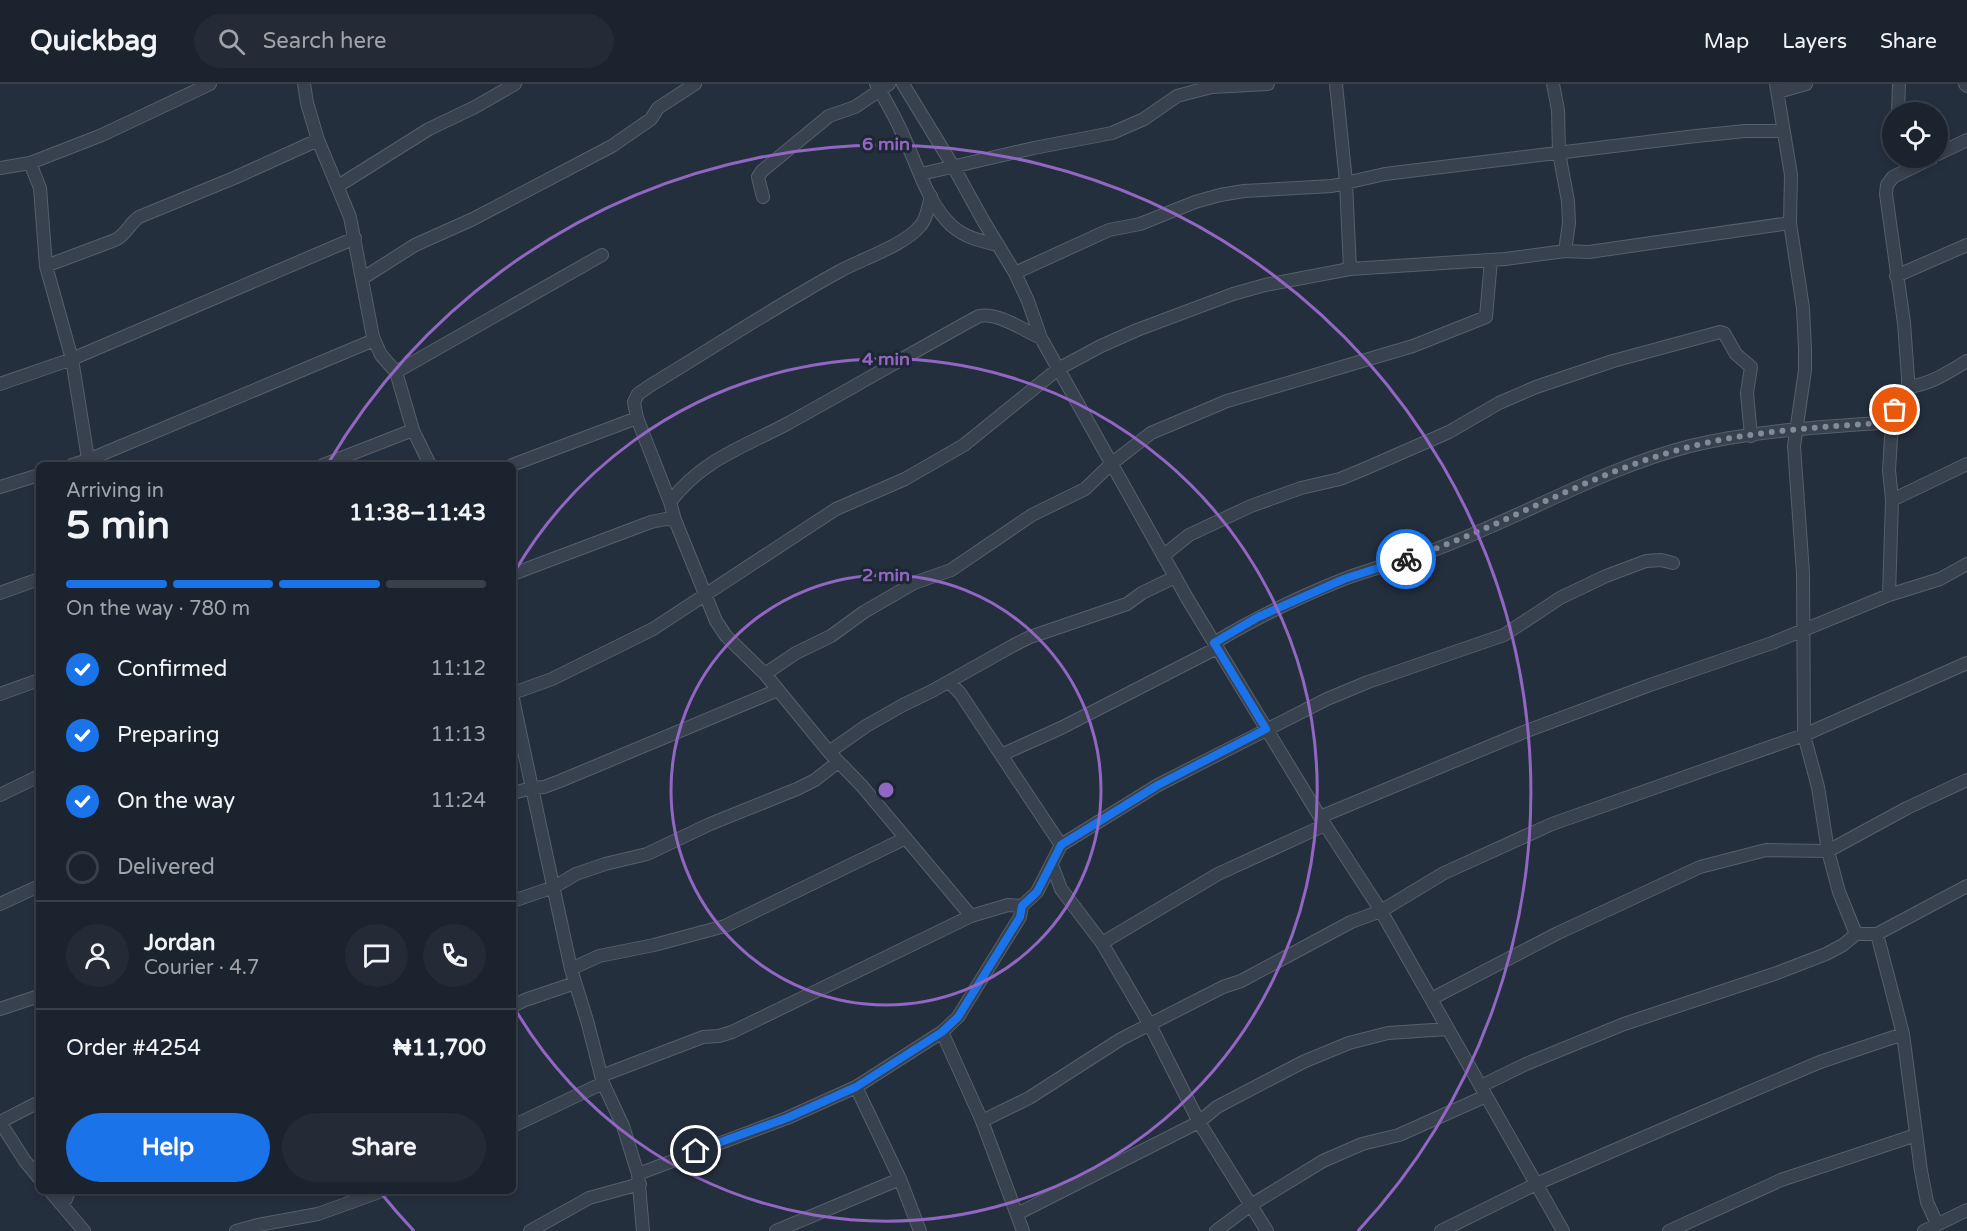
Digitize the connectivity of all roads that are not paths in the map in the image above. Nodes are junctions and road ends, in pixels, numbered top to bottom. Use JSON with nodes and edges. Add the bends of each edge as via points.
{"nodes":[{"id":1,"x":210,"y":84,"type":"edge"},
{"id":2,"x":514,"y":84,"type":"edge"},
{"id":3,"x":696,"y":84,"type":"edge"},
{"id":4,"x":903,"y":84,"type":"edge"},
{"id":5,"x":1268,"y":84,"type":"edge"},
{"id":6,"x":1336,"y":84,"type":"edge"},
{"id":7,"x":1553,"y":84,"type":"edge"},
{"id":8,"x":1806,"y":84,"type":"edge"},
{"id":9,"x":1899,"y":84,"type":"edge"},
{"id":10,"x":306,"y":85,"type":"edge"},
{"id":11,"x":882,"y":86,"type":"edge"},
{"id":12,"x":1777,"y":88,"type":"edge"},
{"id":13,"x":1898,"y":102,"type":"edge"},
{"id":14,"x":1784,"y":131,"type":"junction"},
{"id":15,"x":318,"y":140,"type":"junction"},
{"id":16,"x":1967,"y":140,"type":"edge"},
{"id":17,"x":1948,"y":149,"type":"edge"},
{"id":18,"x":1559,"y":153,"type":"junction"},
{"id":19,"x":30,"y":163,"type":"junction"},
{"id":20,"x":953,"y":166,"type":"junction"},
{"id":21,"x":0,"y":168,"type":"edge"},
{"id":22,"x":1911,"y":168,"type":"edge"},
{"id":23,"x":921,"y":174,"type":"junction"},
{"id":24,"x":1346,"y":182,"type":"junction"},
{"id":25,"x":338,"y":186,"type":"junction"},
{"id":26,"x":931,"y":196,"type":"junction"},
{"id":27,"x":763,"y":197,"type":"dead end"},
{"id":28,"x":1790,"y":223,"type":"junction"},
{"id":29,"x":355,"y":238,"type":"junction"},
{"id":30,"x":998,"y":245,"type":"junction"},
{"id":31,"x":1967,"y":245,"type":"edge"},
{"id":32,"x":1565,"y":251,"type":"junction"},
{"id":33,"x":602,"y":255,"type":"dead end"},
{"id":34,"x":1491,"y":260,"type":"junction"},
{"id":35,"x":46,"y":266,"type":"junction"},
{"id":36,"x":1350,"y":269,"type":"junction"},
{"id":37,"x":1015,"y":273,"type":"junction"},
{"id":38,"x":1896,"y":276,"type":"junction"},
{"id":39,"x":363,"y":278,"type":"junction"},
{"id":40,"x":1041,"y":338,"type":"junction"},
{"id":41,"x":374,"y":340,"type":"junction"},
{"id":42,"x":72,"y":359,"type":"junction"},
{"id":43,"x":1967,"y":362,"type":"edge"},
{"id":44,"x":1058,"y":369,"type":"junction"},
{"id":45,"x":396,"y":372,"type":"junction"},
{"id":46,"x":0,"y":384,"type":"edge"},
{"id":47,"x":1908,"y":387,"type":"junction"},
{"id":48,"x":637,"y":418,"type":"junction"},
{"id":49,"x":1892,"y":422,"type":"junction"},
{"id":50,"x":1797,"y":429,"type":"junction"},
{"id":51,"x":413,"y":430,"type":"junction"},
{"id":52,"x":1751,"y":436,"type":"junction"},
{"id":53,"x":89,"y":462,"type":"edge"},
{"id":54,"x":91,"y":462,"type":"edge"},
{"id":55,"x":331,"y":462,"type":"edge"},
{"id":56,"x":429,"y":462,"type":"edge"},
{"id":57,"x":516,"y":463,"type":"edge"},
{"id":58,"x":1111,"y":464,"type":"junction"},
{"id":59,"x":1967,"y":464,"type":"edge"},
{"id":60,"x":36,"y":476,"type":"edge"},
{"id":61,"x":0,"y":487,"type":"edge"},
{"id":62,"x":1892,"y":500,"type":"junction"},
{"id":63,"x":670,"y":502,"type":"junction"},
{"id":64,"x":675,"y":520,"type":"junction"},
{"id":65,"x":1163,"y":556,"type":"junction"},
{"id":66,"x":1673,"y":563,"type":"dead end"},
{"id":67,"x":1967,"y":564,"type":"edge"},
{"id":68,"x":516,"y":573,"type":"edge"},
{"id":69,"x":1175,"y":577,"type":"junction"},
{"id":70,"x":36,"y":580,"type":"edge"},
{"id":71,"x":0,"y":593,"type":"edge"},
{"id":72,"x":706,"y":595,"type":"junction"},
{"id":73,"x":1889,"y":595,"type":"junction"},
{"id":74,"x":1805,"y":629,"type":"junction"},
{"id":75,"x":1216,"y":646,"type":"junction"},
{"id":76,"x":1967,"y":663,"type":"edge"},
{"id":77,"x":765,"y":674,"type":"junction"},
{"id":78,"x":36,"y":681,"type":"edge"},
{"id":79,"x":949,"y":682,"type":"junction"},
{"id":80,"x":778,"y":690,"type":"junction"},
{"id":81,"x":516,"y":692,"type":"edge"},
{"id":82,"x":0,"y":693,"type":"edge"},
{"id":83,"x":516,"y":713,"type":"edge"},
{"id":84,"x":1266,"y":729,"type":"junction"},
{"id":85,"x":1804,"y":735,"type":"junction"},
{"id":86,"x":829,"y":752,"type":"junction"},
{"id":87,"x":1001,"y":755,"type":"junction"},
{"id":88,"x":838,"y":762,"type":"junction"},
{"id":89,"x":36,"y":777,"type":"edge"},
{"id":90,"x":1967,"y":780,"type":"edge"},
{"id":91,"x":532,"y":788,"type":"junction"},
{"id":92,"x":516,"y":792,"type":"edge"},
{"id":93,"x":0,"y":795,"type":"edge"},
{"id":94,"x":1323,"y":821,"type":"junction"},
{"id":95,"x":906,"y":838,"type":"junction"},
{"id":96,"x":1061,"y":845,"type":"junction"},
{"id":97,"x":1828,"y":851,"type":"junction"},
{"id":98,"x":1052,"y":865,"type":"junction"},
{"id":99,"x":1967,"y":886,"type":"edge"},
{"id":100,"x":36,"y":887,"type":"edge"},
{"id":101,"x":554,"y":887,"type":"junction"},
{"id":102,"x":1061,"y":889,"type":"junction"},
{"id":103,"x":1037,"y":892,"type":"junction"},
{"id":104,"x":516,"y":900,"type":"edge"},
{"id":105,"x":0,"y":904,"type":"edge"},
{"id":106,"x":1022,"y":906,"type":"junction"},
{"id":107,"x":1380,"y":911,"type":"junction"},
{"id":108,"x":971,"y":916,"type":"junction"},
{"id":109,"x":1856,"y":934,"type":"junction"},
{"id":110,"x":1877,"y":934,"type":"junction"},
{"id":111,"x":1102,"y":943,"type":"junction"},
{"id":112,"x":571,"y":969,"type":"junction"},
{"id":113,"x":575,"y":983,"type":"junction"},
{"id":114,"x":36,"y":997,"type":"edge"},
{"id":115,"x":1431,"y":999,"type":"junction"},
{"id":116,"x":516,"y":1005,"type":"edge"},
{"id":117,"x":0,"y":1009,"type":"edge"},
{"id":118,"x":1150,"y":1025,"type":"junction"},
{"id":119,"x":1448,"y":1029,"type":"junction"},
{"id":120,"x":942,"y":1032,"type":"junction"},
{"id":121,"x":1903,"y":1034,"type":"junction"},
{"id":122,"x":602,"y":1080,"type":"junction"},
{"id":123,"x":856,"y":1087,"type":"junction"},
{"id":124,"x":1483,"y":1091,"type":"junction"},
{"id":125,"x":36,"y":1104,"type":"edge"},
{"id":126,"x":982,"y":1121,"type":"junction"},
{"id":127,"x":0,"y":1122,"type":"edge"},
{"id":128,"x":1198,"y":1122,"type":"junction"},
{"id":129,"x":516,"y":1124,"type":"edge"},
{"id":130,"x":1916,"y":1135,"type":"junction"},
{"id":131,"x":36,"y":1174,"type":"edge"},
{"id":132,"x":639,"y":1179,"type":"junction"},
{"id":133,"x":900,"y":1179,"type":"junction"},
{"id":134,"x":1536,"y":1184,"type":"junction"},
{"id":135,"x":52,"y":1194,"type":"edge"},
{"id":136,"x":68,"y":1194,"type":"edge"},
{"id":137,"x":374,"y":1194,"type":"edge"},
{"id":138,"x":60,"y":1203,"type":"junction"},
{"id":139,"x":1251,"y":1205,"type":"junction"},
{"id":140,"x":1967,"y":1209,"type":"edge"},
{"id":141,"x":1017,"y":1214,"type":"junction"},
{"id":142,"x":1937,"y":1224,"type":"junction"},
{"id":143,"x":84,"y":1231,"type":"edge"},
{"id":144,"x":236,"y":1231,"type":"edge"},
{"id":145,"x":530,"y":1231,"type":"edge"},
{"id":146,"x":643,"y":1231,"type":"edge"},
{"id":147,"x":776,"y":1231,"type":"edge"},
{"id":148,"x":920,"y":1231,"type":"edge"},
{"id":149,"x":1023,"y":1231,"type":"edge"},
{"id":150,"x":1216,"y":1231,"type":"edge"},
{"id":151,"x":1267,"y":1231,"type":"edge"},
{"id":152,"x":1441,"y":1231,"type":"edge"},
{"id":153,"x":1563,"y":1231,"type":"edge"},
{"id":154,"x":1669,"y":1231,"type":"edge"},
{"id":155,"x":1924,"y":1231,"type":"edge"}],
"edges":[{"from":1,"to":19,"type":"street","via":[[102,135]]},
{"from":2,"to":25,"type":"street","via":[[429,129]]},
{"from":3,"to":39,"type":"street","via":[[658,108],[651,119],[612,146],[415,245]]},
{"from":4,"to":20,"type":"street"},
{"from":5,"to":20,"type":"street","via":[[1212,87],[1176,96],[1144,119],[1112,133]]},
{"from":6,"to":24,"type":"street"},
{"from":7,"to":18,"type":"street"},
{"from":8,"to":12,"type":"street"},
{"from":9,"to":13,"type":"street"},
{"from":10,"to":15,"type":"street"},
{"from":11,"to":23,"type":"street"},
{"from":11,"to":27,"type":"street","via":[[855,107],[829,116],[762,171],[758,177]]},
{"from":12,"to":14,"type":"street"},
{"from":14,"to":18,"type":"street","via":[[1745,131]]},
{"from":14,"to":28,"type":"street","via":[[1791,175]]},
{"from":15,"to":25,"type":"street"},
{"from":15,"to":35,"type":"street","via":[[139,217],[115,240]]},
{"from":16,"to":17,"type":"street"},
{"from":18,"to":24,"type":"street"},
{"from":18,"to":32,"type":"street","via":[[1568,201]]},
{"from":19,"to":21,"type":"street"},
{"from":19,"to":35,"type":"street","via":[[42,202]]},
{"from":20,"to":23,"type":"street"},
{"from":20,"to":30,"type":"street"},
{"from":22,"to":38,"type":"street","via":[[1893,177],[1887,185]]},
{"from":23,"to":26,"type":"street"},
{"from":24,"to":36,"type":"street"},
{"from":24,"to":37,"type":"street","via":[[1244,191],[1195,202],[1140,224],[1109,230]]},
{"from":25,"to":29,"type":"street"},
{"from":26,"to":30,"type":"street","via":[[942,215],[959,231],[972,239]]},
{"from":26,"to":48,"type":"street","via":[[919,228],[638,394],[634,402]]},
{"from":28,"to":32,"type":"street","via":[[1589,252]]},
{"from":28,"to":50,"type":"street","via":[[1805,349]]},
{"from":29,"to":39,"type":"street"},
{"from":29,"to":42,"type":"street"},
{"from":30,"to":37,"type":"street"},
{"from":31,"to":38,"type":"street"},
{"from":32,"to":34,"type":"street"},
{"from":33,"to":45,"type":"street"},
{"from":34,"to":36,"type":"street"},
{"from":34,"to":58,"type":"street","via":[[1486,317],[1413,346],[1227,401],[1151,434]]},
{"from":35,"to":42,"type":"street"},
{"from":36,"to":44,"type":"street","via":[[1233,294],[1101,346]]},
{"from":37,"to":40,"type":"street"},
{"from":38,"to":47,"type":"street"},
{"from":39,"to":41,"type":"street"},
{"from":40,"to":44,"type":"street"},
{"from":40,"to":63,"type":"street","via":[[995,317],[979,316],[704,467]]},
{"from":41,"to":45,"type":"street"},
{"from":41,"to":54,"type":"street"},
{"from":42,"to":46,"type":"street"},
{"from":42,"to":53,"type":"street"},
{"from":43,"to":47,"type":"street","via":[[1936,380]]},
{"from":44,"to":58,"type":"street"},
{"from":44,"to":72,"type":"street","via":[[964,445],[905,478],[836,509]]},
{"from":45,"to":51,"type":"street"},
{"from":47,"to":49,"type":"street","via":[[1899,399]]},
{"from":48,"to":57,"type":"street"},
{"from":48,"to":63,"type":"street"},
{"from":49,"to":50,"type":"street"},
{"from":49,"to":62,"type":"street"},
{"from":50,"to":52,"type":"street"},
{"from":50,"to":74,"type":"street","via":[[1794,446]]},
{"from":51,"to":55,"type":"street"},
{"from":51,"to":56,"type":"street"},
{"from":52,"to":65,"type":"street","via":[[1747,393],[1751,367],[1720,332],[1536,387],[1449,432],[1362,470],[1251,506],[1189,535]]},
{"from":52,"to":75,"type":"street","via":[[1690,447],[1590,482],[1434,550],[1344,579],[1258,617]]},
{"from":58,"to":65,"type":"street"},
{"from":58,"to":77,"type":"street","via":[[1085,489],[1032,515],[951,570],[914,583],[874,606]]},
{"from":59,"to":62,"type":"street"},
{"from":60,"to":61,"type":"street"},
{"from":62,"to":73,"type":"street"},
{"from":63,"to":64,"type":"street"},
{"from":64,"to":68,"type":"street","via":[[651,522]]},
{"from":64,"to":72,"type":"street"},
{"from":65,"to":69,"type":"street"},
{"from":66,"to":84,"type":"street","via":[[1646,561],[1629,567],[1560,598],[1503,634],[1368,682]]},
{"from":67,"to":73,"type":"street","via":[[1940,579]]},
{"from":69,"to":75,"type":"street"},
{"from":69,"to":79,"type":"street","via":[[1127,604],[1030,637]]},
{"from":70,"to":71,"type":"street"},
{"from":72,"to":77,"type":"street","via":[[726,636]]},
{"from":72,"to":81,"type":"street","via":[[653,629],[552,679]]},
{"from":73,"to":74,"type":"street"},
{"from":74,"to":85,"type":"street"},
{"from":74,"to":94,"type":"street","via":[[1524,732]]},
{"from":75,"to":84,"type":"street"},
{"from":75,"to":87,"type":"street"},
{"from":76,"to":85,"type":"street"},
{"from":77,"to":80,"type":"street"},
{"from":78,"to":82,"type":"street"},
{"from":79,"to":86,"type":"street","via":[[894,710]]},
{"from":79,"to":87,"type":"street"},
{"from":80,"to":86,"type":"street"},
{"from":80,"to":91,"type":"street","via":[[560,781]]},
{"from":83,"to":91,"type":"street"},
{"from":84,"to":94,"type":"street"},
{"from":84,"to":96,"type":"street","via":[[1158,785]]},
{"from":85,"to":97,"type":"street","via":[[1818,787]]},
{"from":85,"to":107,"type":"street","via":[[1552,824],[1444,873]]},
{"from":86,"to":88,"type":"street"},
{"from":87,"to":96,"type":"street"},
{"from":88,"to":95,"type":"street"},
{"from":88,"to":101,"type":"street","via":[[797,789],[646,854],[576,874]]},
{"from":89,"to":93,"type":"street"},
{"from":90,"to":97,"type":"street"},
{"from":91,"to":92,"type":"street"},
{"from":91,"to":101,"type":"street"},
{"from":94,"to":107,"type":"street"},
{"from":94,"to":111,"type":"street","via":[[1218,874]]},
{"from":95,"to":108,"type":"street"},
{"from":95,"to":112,"type":"street","via":[[725,926],[599,956]]},
{"from":96,"to":98,"type":"street"},
{"from":97,"to":109,"type":"street"},
{"from":97,"to":115,"type":"street","via":[[1766,850],[1700,867],[1558,933]]},
{"from":98,"to":102,"type":"street"},
{"from":98,"to":103,"type":"street"},
{"from":99,"to":110,"type":"street"},
{"from":100,"to":105,"type":"street"},
{"from":101,"to":104,"type":"street"},
{"from":101,"to":112,"type":"street"},
{"from":102,"to":103,"type":"street"},
{"from":102,"to":111,"type":"street"},
{"from":103,"to":106,"type":"street"},
{"from":106,"to":108,"type":"street","via":[[1008,905]]},
{"from":106,"to":120,"type":"street","via":[[1020,917],[958,1017]]},
{"from":107,"to":115,"type":"street"},
{"from":107,"to":118,"type":"street"},
{"from":108,"to":122,"type":"street","via":[[732,1032],[703,1037]]},
{"from":109,"to":110,"type":"street"},
{"from":109,"to":124,"type":"street","via":[[1826,954],[1624,1024],[1526,1064]]},
{"from":110,"to":121,"type":"street"},
{"from":111,"to":118,"type":"street"},
{"from":112,"to":113,"type":"street"},
{"from":113,"to":116,"type":"street"},
{"from":113,"to":122,"type":"street"},
{"from":114,"to":117,"type":"street"},
{"from":115,"to":119,"type":"street"},
{"from":118,"to":126,"type":"street","via":[[1029,1098]]},
{"from":118,"to":128,"type":"street"},
{"from":119,"to":124,"type":"street"},
{"from":119,"to":128,"type":"street","via":[[1388,1033],[1349,1043],[1303,1062],[1217,1107]]},
{"from":120,"to":123,"type":"street"},
{"from":120,"to":126,"type":"street"},
{"from":121,"to":130,"type":"street"},
{"from":121,"to":134,"type":"street","via":[[1820,1062]]},
{"from":122,"to":129,"type":"street"},
{"from":122,"to":132,"type":"street","via":[[623,1126]]},
{"from":123,"to":132,"type":"street"},
{"from":123,"to":133,"type":"street"},
{"from":124,"to":134,"type":"street"},
{"from":124,"to":139,"type":"street","via":[[1399,1135],[1362,1144],[1323,1161]]},
{"from":125,"to":127,"type":"street"},
{"from":126,"to":141,"type":"street"},
{"from":127,"to":131,"type":"street"},
{"from":128,"to":139,"type":"street"},
{"from":128,"to":141,"type":"street"},
{"from":130,"to":142,"type":"street","via":[[1927,1202]]},
{"from":130,"to":154,"type":"street","via":[[1781,1180]]},
{"from":132,"to":145,"type":"street","via":[[589,1198]]},
{"from":132,"to":146,"type":"street"},
{"from":133,"to":147,"type":"street"},
{"from":133,"to":148,"type":"street"},
{"from":134,"to":152,"type":"street"},
{"from":134,"to":153,"type":"street"},
{"from":135,"to":138,"type":"street"},
{"from":136,"to":138,"type":"street"},
{"from":137,"to":144,"type":"street","via":[[318,1214]]},
{"from":138,"to":143,"type":"street"},
{"from":139,"to":150,"type":"street"},
{"from":139,"to":151,"type":"street"},
{"from":140,"to":142,"type":"street"},
{"from":141,"to":149,"type":"street"},
{"from":142,"to":155,"type":"street"}]}
